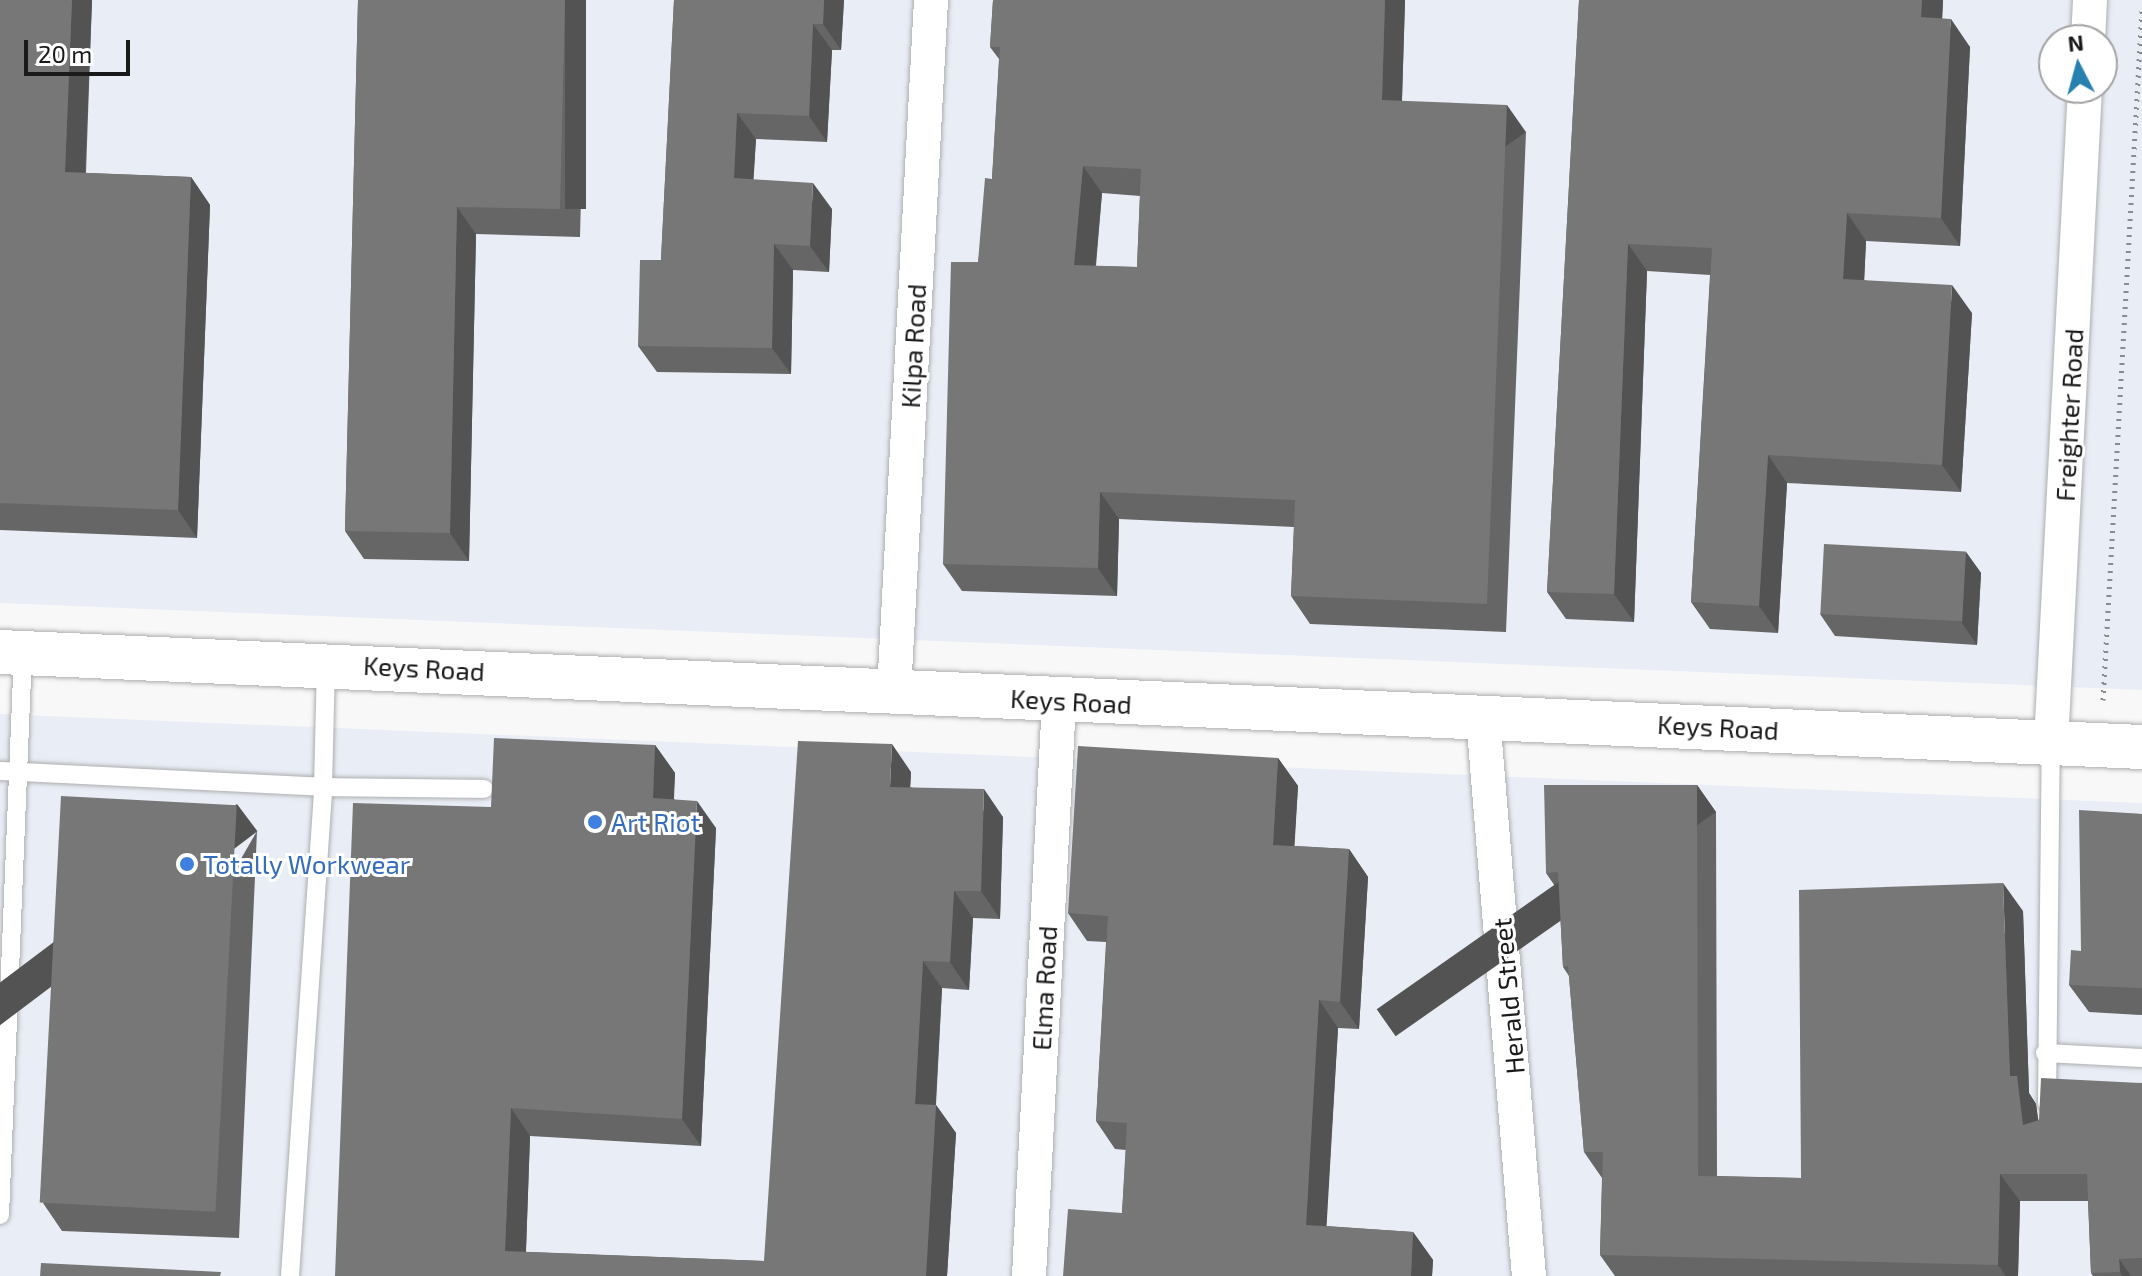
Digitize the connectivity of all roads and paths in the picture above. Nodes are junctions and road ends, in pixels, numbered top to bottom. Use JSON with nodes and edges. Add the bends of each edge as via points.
{"nodes":[{"id":1,"x":931,"y":0,"type":"edge"},
{"id":2,"x":2090,"y":0,"type":"edge"},
{"id":3,"x":2142,"y":9,"type":"edge"},
{"id":4,"x":2089,"y":24,"type":"edge"},
{"id":5,"x":2084,"y":104,"type":"edge"},
{"id":6,"x":12,"y":653,"type":"edge"},
{"id":7,"x":326,"y":663,"type":"junction"},
{"id":8,"x":894,"y":692,"type":"junction"},
{"id":9,"x":2103,"y":700,"type":"dead end"},
{"id":10,"x":1059,"y":701,"type":"junction"},
{"id":11,"x":1483,"y":717,"type":"junction"},
{"id":12,"x":2051,"y":743,"type":"junction"},
{"id":13,"x":2142,"y":747,"type":"edge"},
{"id":14,"x":9,"y":772,"type":"edge"},
{"id":15,"x":323,"y":787,"type":"junction"},
{"id":16,"x":484,"y":789,"type":"dead end"},
{"id":17,"x":2045,"y":1053,"type":"junction"},
{"id":18,"x":2142,"y":1058,"type":"edge"},
{"id":19,"x":2047,"y":1127,"type":"edge"},
{"id":20,"x":0,"y":1215,"type":"edge"},
{"id":21,"x":290,"y":1276,"type":"edge"},
{"id":22,"x":1029,"y":1276,"type":"edge"},
{"id":23,"x":1529,"y":1276,"type":"edge"}],
"edges":[{"from":1,"to":8,"type":"street","name":"Kilpa Road"},
{"from":2,"to":4,"type":"street"},
{"from":3,"to":9,"type":"path"},
{"from":5,"to":12,"type":"street","name":"Freighter Road"},
{"from":6,"to":7,"type":"street","name":"Keys Road"},
{"from":6,"to":14,"type":"lane"},
{"from":7,"to":8,"type":"street","name":"Keys Road"},
{"from":7,"to":15,"type":"lane"},
{"from":8,"to":10,"type":"street","name":"Keys Road"},
{"from":10,"to":11,"type":"street","name":"Keys Road"},
{"from":10,"to":22,"type":"street","name":"Elma Road"},
{"from":11,"to":12,"type":"street","name":"Keys Road"},
{"from":11,"to":23,"type":"street","name":"Herald Street"},
{"from":12,"to":13,"type":"street","name":"Keys Road"},
{"from":12,"to":17,"type":"lane"},
{"from":14,"to":15,"type":"lane"},
{"from":14,"to":20,"type":"lane"},
{"from":15,"to":16,"type":"lane"},
{"from":15,"to":21,"type":"lane"},
{"from":17,"to":18,"type":"lane"},
{"from":17,"to":19,"type":"lane"}]}
